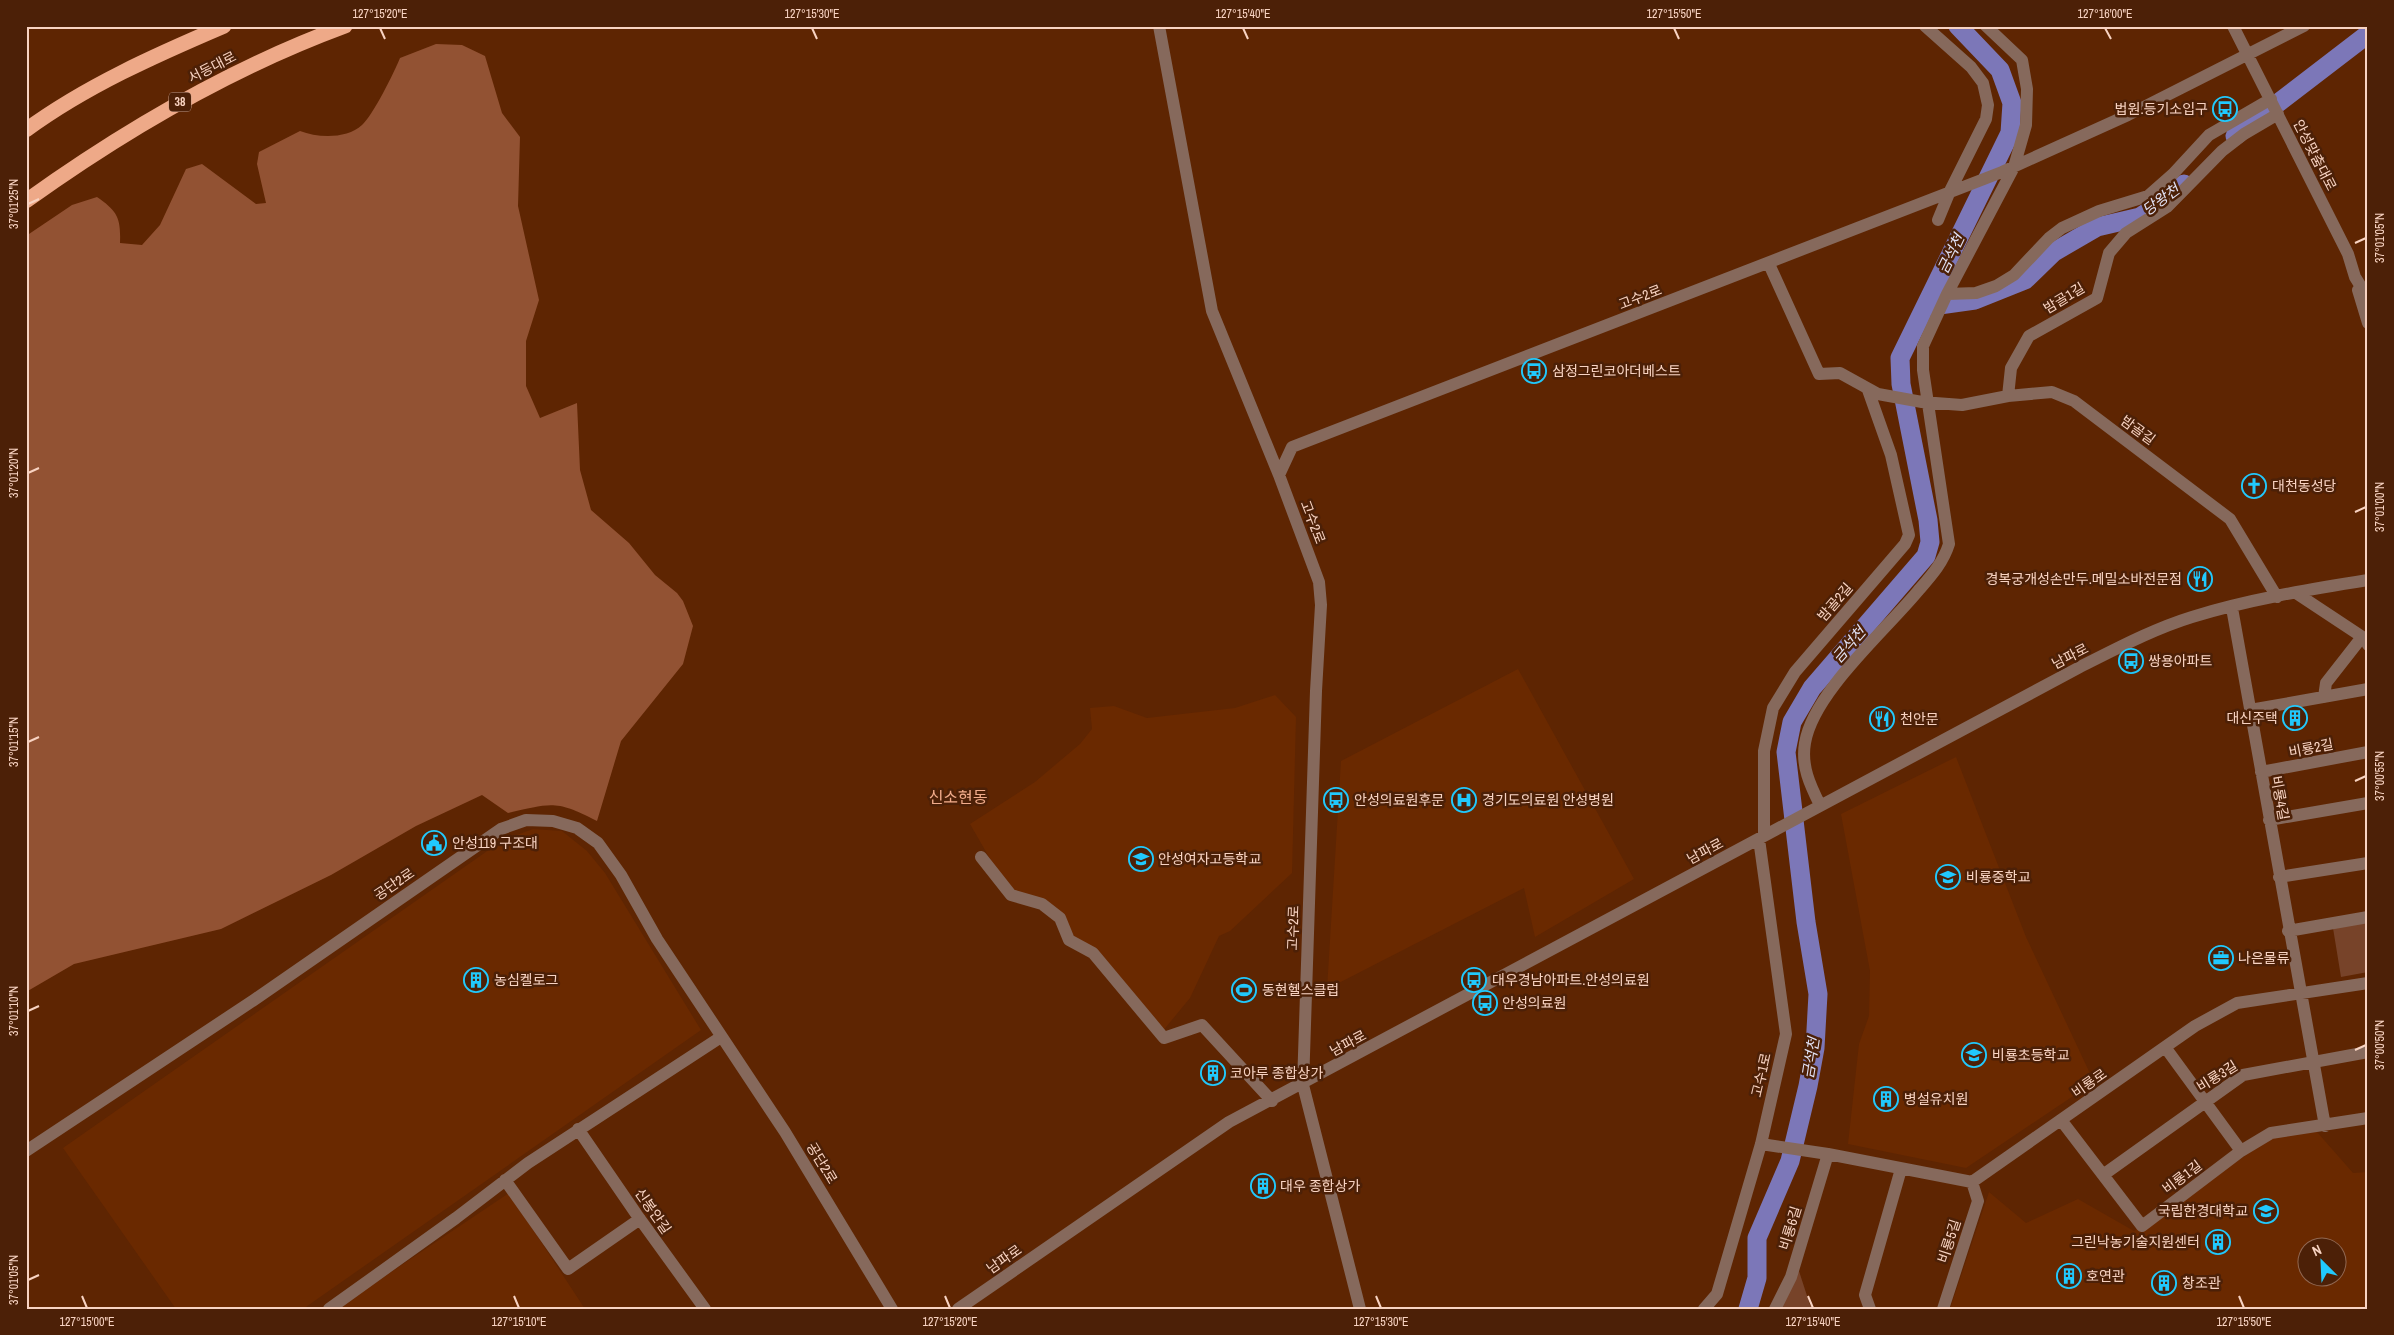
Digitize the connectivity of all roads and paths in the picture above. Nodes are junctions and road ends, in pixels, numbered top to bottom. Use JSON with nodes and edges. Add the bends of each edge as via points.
{"nodes":[{"id":1,"x":224,"y":26,"type":"edge"},
{"id":2,"x":345,"y":26,"type":"edge"},
{"id":3,"x":1159,"y":26,"type":"edge"},
{"id":4,"x":1924,"y":26,"type":"edge"},
{"id":5,"x":1986,"y":26,"type":"edge"},
{"id":6,"x":2233,"y":26,"type":"edge"},
{"id":7,"x":2304,"y":26,"type":"edge"},
{"id":8,"x":2247,"y":54,"type":"junction"},
{"id":9,"x":2271,"y":99,"type":"junction"},
{"id":10,"x":2278,"y":114,"type":"junction"},
{"id":11,"x":26,"y":130,"type":"edge"},
{"id":12,"x":2008,"y":170,"type":"junction"},
{"id":13,"x":1955,"y":189,"type":"junction"},
{"id":14,"x":26,"y":201,"type":"edge"},
{"id":15,"x":1938,"y":220,"type":"dead end"},
{"id":16,"x":1769,"y":264,"type":"junction"},
{"id":17,"x":2355,"y":277,"type":"junction"},
{"id":18,"x":1946,"y":296,"type":"junction"},
{"id":19,"x":2368,"y":298,"type":"edge"},
{"id":20,"x":2368,"y":324,"type":"edge"},
{"id":21,"x":1873,"y":392,"type":"junction"},
{"id":22,"x":2008,"y":396,"type":"junction"},
{"id":23,"x":1924,"y":402,"type":"junction"},
{"id":24,"x":1279,"y":475,"type":"junction"},
{"id":25,"x":2368,"y":580,"type":"edge"},
{"id":26,"x":2296,"y":593,"type":"junction"},
{"id":27,"x":2277,"y":597,"type":"junction"},
{"id":28,"x":2232,"y":608,"type":"junction"},
{"id":29,"x":2365,"y":641,"type":"edge"},
{"id":30,"x":2368,"y":689,"type":"edge"},
{"id":31,"x":2324,"y":697,"type":"junction"},
{"id":32,"x":2250,"y":710,"type":"junction"},
{"id":33,"x":2368,"y":752,"type":"edge"},
{"id":34,"x":2261,"y":772,"type":"junction"},
{"id":35,"x":2368,"y":803,"type":"edge"},
{"id":36,"x":1820,"y":805,"type":"junction"},
{"id":37,"x":2269,"y":820,"type":"junction"},
{"id":38,"x":1764,"y":836,"type":"junction"},
{"id":39,"x":981,"y":857,"type":"dead end"},
{"id":40,"x":2368,"y":862,"type":"edge"},
{"id":41,"x":2279,"y":877,"type":"junction"},
{"id":42,"x":2368,"y":917,"type":"edge"},
{"id":43,"x":2288,"y":931,"type":"junction"},
{"id":44,"x":2368,"y":983,"type":"edge"},
{"id":45,"x":2299,"y":994,"type":"junction"},
{"id":46,"x":721,"y":1037,"type":"junction"},
{"id":47,"x":2165,"y":1047,"type":"junction"},
{"id":48,"x":2368,"y":1052,"type":"edge"},
{"id":49,"x":2312,"y":1062,"type":"junction"},
{"id":50,"x":1303,"y":1085,"type":"junction"},
{"id":51,"x":1272,"y":1101,"type":"junction"},
{"id":52,"x":2203,"y":1102,"type":"junction"},
{"id":53,"x":2368,"y":1118,"type":"edge"},
{"id":54,"x":2061,"y":1120,"type":"junction"},
{"id":55,"x":2325,"y":1126,"type":"junction"},
{"id":56,"x":578,"y":1128,"type":"junction"},
{"id":57,"x":1761,"y":1144,"type":"junction"},
{"id":58,"x":26,"y":1151,"type":"edge"},
{"id":59,"x":2241,"y":1151,"type":"junction"},
{"id":60,"x":1828,"y":1154,"type":"junction"},
{"id":61,"x":1901,"y":1169,"type":"junction"},
{"id":62,"x":2103,"y":1175,"type":"junction"},
{"id":63,"x":505,"y":1180,"type":"junction"},
{"id":64,"x":1972,"y":1182,"type":"junction"},
{"id":65,"x":640,"y":1219,"type":"junction"},
{"id":66,"x":329,"y":1309,"type":"edge"},
{"id":67,"x":705,"y":1309,"type":"edge"},
{"id":68,"x":892,"y":1309,"type":"edge"},
{"id":69,"x":958,"y":1309,"type":"edge"},
{"id":70,"x":1360,"y":1309,"type":"edge"},
{"id":71,"x":1704,"y":1309,"type":"edge"},
{"id":72,"x":1775,"y":1309,"type":"edge"},
{"id":73,"x":1870,"y":1309,"type":"edge"},
{"id":74,"x":1943,"y":1309,"type":"edge"}],
"edges":[{"from":1,"to":11,"type":"highway","via":[[159,54],[48,114]]},
{"from":2,"to":14,"type":"highway","name":"서동대로","number":"38","via":[[244,68],[186,99],[123,136]]},
{"from":3,"to":24,"type":"street","via":[[1212,311]]},
{"from":4,"to":13,"type":"street","via":[[1983,83],[1988,106],[1986,119]]},
{"from":5,"to":12,"type":"street","via":[[2022,60],[2027,89],[2026,125]]},
{"from":6,"to":8,"type":"street","name":"안성맞춤대로"},
{"from":7,"to":8,"type":"street","name":"고수2로"},
{"from":8,"to":9,"type":"street","name":"안성맞춤대로"},
{"from":8,"to":12,"type":"street","name":"고수2로","via":[[2128,116]]},
{"from":9,"to":10,"type":"street","name":"안성맞춤대로"},
{"from":9,"to":18,"type":"street","via":[[2209,135],[2148,196],[2099,211],[2062,228],[2014,275],[1996,286],[1976,293]]},
{"from":10,"to":17,"type":"street","name":"안성맞춤대로","via":[[2348,254]]},
{"from":10,"to":22,"type":"street","name":"밤골1길","via":[[2222,151],[2167,207],[2126,233],[2109,253],[2097,298],[2029,336],[2011,368]]},
{"from":12,"to":13,"type":"street","name":"고수2로"},
{"from":12,"to":18,"type":"street"},
{"from":13,"to":15,"type":"street"},
{"from":13,"to":16,"type":"street","name":"고수2로"},
{"from":16,"to":21,"type":"street","name":"밤골길","via":[[1818,374],[1840,373]]},
{"from":16,"to":24,"type":"street","name":"고수2로","via":[[1292,447]]},
{"from":17,"to":19,"type":"street","name":"안성맞춤대로"},
{"from":17,"to":20,"type":"street"},
{"from":18,"to":23,"type":"street","via":[[1923,346]]},
{"from":21,"to":23,"type":"street","name":"밤골길"},
{"from":21,"to":38,"type":"street","name":"밤골2길","via":[[1909,535],[1905,544],[1795,672],[1773,708],[1764,751]]},
{"from":22,"to":23,"type":"street","name":"밤골길","via":[[1962,405]]},
{"from":22,"to":27,"type":"street","name":"밤골길","via":[[2052,392],[2074,402],[2168,470],[2230,519]]},
{"from":23,"to":36,"type":"street","via":[[1949,544],[1944,560],[1817,710],[1805,742],[1805,768]]},
{"from":24,"to":50,"type":"street","name":"고수2로","via":[[1319,582],[1321,605]]},
{"from":25,"to":26,"type":"street","name":"남파로"},
{"from":26,"to":27,"type":"street","name":"남파로"},
{"from":26,"to":29,"type":"street"},
{"from":27,"to":28,"type":"street","name":"남파로"},
{"from":28,"to":32,"type":"street","name":"비룡4길"},
{"from":28,"to":36,"type":"street","name":"남파로","via":[[2192,617],[2123,646]]},
{"from":29,"to":31,"type":"street","via":[[2326,683]]},
{"from":30,"to":31,"type":"street"},
{"from":31,"to":32,"type":"street"},
{"from":32,"to":34,"type":"street","name":"비룡4길"},
{"from":33,"to":34,"type":"street","name":"비룡2길"},
{"from":34,"to":37,"type":"street","name":"비룡4길"},
{"from":35,"to":37,"type":"street"},
{"from":36,"to":38,"type":"street","name":"남파로"},
{"from":37,"to":41,"type":"street","name":"비룡4길"},
{"from":38,"to":50,"type":"street","name":"남파로"},
{"from":38,"to":57,"type":"street","name":"고수1로","via":[[1786,1034]]},
{"from":39,"to":51,"type":"street","via":[[1011,895],[1042,904],[1060,918],[1069,940],[1094,953],[1164,1038],[1202,1025]]},
{"from":40,"to":41,"type":"street"},
{"from":41,"to":43,"type":"street","name":"비룡4길"},
{"from":42,"to":43,"type":"street"},
{"from":43,"to":45,"type":"street","name":"비룡4길"},
{"from":44,"to":45,"type":"street","name":"비룡로"},
{"from":45,"to":47,"type":"street","name":"비룡로","via":[[2237,1003]]},
{"from":45,"to":49,"type":"street","name":"비룡4길"},
{"from":46,"to":56,"type":"street"},
{"from":46,"to":58,"type":"street","name":"공단2로","via":[[598,843],[577,828],[553,821],[526,820],[501,829],[254,1000]]},
{"from":46,"to":68,"type":"street","name":"공단2로","via":[[785,1132]]},
{"from":47,"to":52,"type":"street"},
{"from":47,"to":54,"type":"street","name":"비룡로"},
{"from":48,"to":49,"type":"street","name":"비룡3길"},
{"from":49,"to":52,"type":"street","name":"비룡3길","via":[[2243,1075]]},
{"from":49,"to":55,"type":"street","name":"비룡4길"},
{"from":50,"to":51,"type":"street","name":"남파로"},
{"from":50,"to":70,"type":"street","name":"고수2로"},
{"from":51,"to":69,"type":"street","name":"남파로","via":[[1229,1122]]},
{"from":52,"to":59,"type":"street"},
{"from":52,"to":62,"type":"street","name":"비룡3길"},
{"from":53,"to":55,"type":"street","name":"비룡1길"},
{"from":54,"to":62,"type":"street","name":"비룡1길"},
{"from":54,"to":64,"type":"street","name":"비룡로"},
{"from":55,"to":59,"type":"street","name":"비룡1길","via":[[2271,1133]]},
{"from":56,"to":63,"type":"street"},
{"from":56,"to":65,"type":"street","name":"신봉안길"},
{"from":57,"to":60,"type":"street"},
{"from":57,"to":71,"type":"street","name":"고수1로","via":[[1717,1294]]},
{"from":59,"to":62,"type":"street","name":"비룡1길","via":[[2142,1226]]},
{"from":60,"to":61,"type":"street"},
{"from":60,"to":72,"type":"street","name":"비룡6길","via":[[1791,1277]]},
{"from":61,"to":64,"type":"street"},
{"from":61,"to":73,"type":"street","via":[[1865,1295]]},
{"from":63,"to":65,"type":"street","via":[[568,1269]]},
{"from":63,"to":66,"type":"street"},
{"from":64,"to":74,"type":"street","name":"비룡5길","via":[[1978,1202]]},
{"from":65,"to":67,"type":"street","name":"신봉안길"}]}
